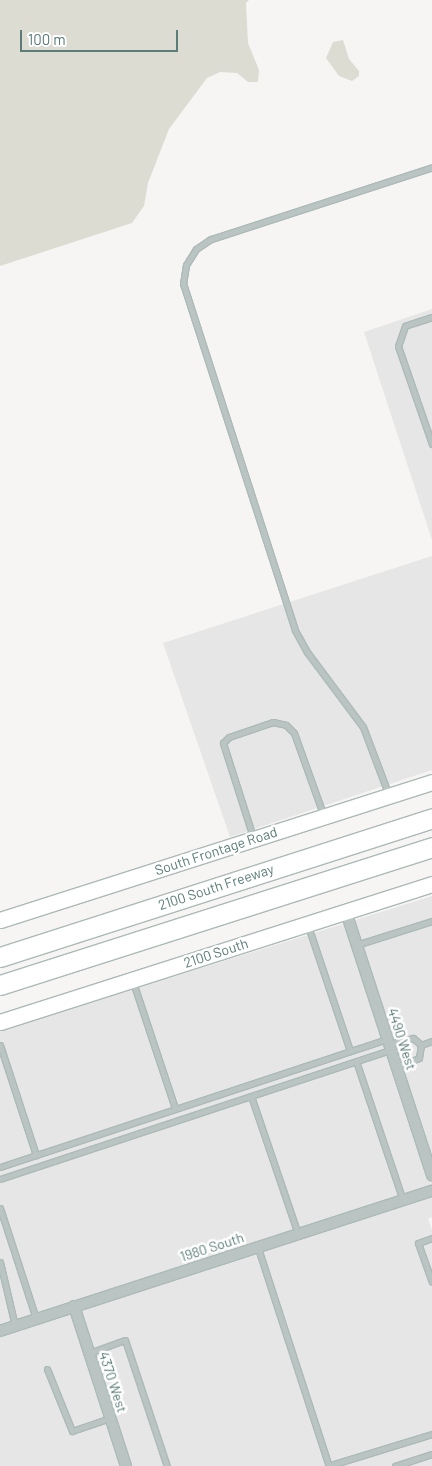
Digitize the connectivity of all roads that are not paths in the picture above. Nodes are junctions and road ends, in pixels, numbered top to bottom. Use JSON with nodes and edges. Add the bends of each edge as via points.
{"nodes":[{"id":1,"x":432,"y":167,"type":"edge"},
{"id":2,"x":432,"y":317,"type":"edge"},
{"id":3,"x":432,"y":444,"type":"edge"},
{"id":4,"x":432,"y":782,"type":"edge"},
{"id":5,"x":389,"y":796,"type":"junction"},
{"id":6,"x":324,"y":817,"type":"junction"},
{"id":7,"x":432,"y":818,"type":"edge"},
{"id":8,"x":254,"y":839,"type":"junction"},
{"id":9,"x":432,"y":847,"type":"edge"},
{"id":10,"x":432,"y":884,"type":"edge"},
{"id":11,"x":346,"y":912,"type":"junction"},
{"id":12,"x":0,"y":920,"type":"edge"},
{"id":13,"x":432,"y":920,"type":"edge"},
{"id":14,"x":307,"y":924,"type":"junction"},
{"id":15,"x":356,"y":945,"type":"junction"},
{"id":16,"x":0,"y":957,"type":"edge"},
{"id":17,"x":132,"y":979,"type":"junction"},
{"id":18,"x":0,"y":985,"type":"edge"},
{"id":19,"x":0,"y":1022,"type":"edge"},
{"id":20,"x":432,"y":1042,"type":"edge"},
{"id":21,"x":389,"y":1044,"type":"junction"},
{"id":22,"x":0,"y":1045,"type":"edge"},
{"id":23,"x":421,"y":1045,"type":"junction"},
{"id":24,"x":350,"y":1051,"type":"junction"},
{"id":25,"x":356,"y":1061,"type":"junction"},
{"id":26,"x":397,"y":1068,"type":"junction"},
{"id":27,"x":251,"y":1096,"type":"junction"},
{"id":28,"x":175,"y":1108,"type":"junction"},
{"id":29,"x":428,"y":1153,"type":"edge"},
{"id":30,"x":36,"y":1155,"type":"junction"},
{"id":31,"x":0,"y":1166,"type":"edge"},
{"id":32,"x":432,"y":1175,"type":"edge"},
{"id":33,"x":0,"y":1180,"type":"edge"},
{"id":34,"x":432,"y":1191,"type":"edge"},
{"id":35,"x":403,"y":1201,"type":"junction"},
{"id":36,"x":0,"y":1208,"type":"edge"},
{"id":37,"x":298,"y":1234,"type":"junction"},
{"id":38,"x":432,"y":1238,"type":"edge"},
{"id":39,"x":258,"y":1247,"type":"junction"},
{"id":40,"x":0,"y":1262,"type":"edge"},
{"id":41,"x":432,"y":1282,"type":"edge"},
{"id":42,"x":3,"y":1296,"type":"edge"},
{"id":43,"x":74,"y":1306,"type":"junction"},
{"id":44,"x":36,"y":1319,"type":"junction"},
{"id":45,"x":15,"y":1326,"type":"junction"},
{"id":46,"x":0,"y":1331,"type":"edge"},
{"id":47,"x":89,"y":1353,"type":"junction"},
{"id":48,"x":46,"y":1369,"type":"dead end"},
{"id":49,"x":110,"y":1418,"type":"junction"},
{"id":50,"x":432,"y":1434,"type":"edge"},
{"id":51,"x":432,"y":1454,"type":"edge"},
{"id":52,"x":126,"y":1466,"type":"edge"},
{"id":53,"x":167,"y":1466,"type":"edge"},
{"id":54,"x":330,"y":1466,"type":"edge"},
{"id":55,"x":395,"y":1466,"type":"edge"}],
"edges":[{"from":1,"to":5,"type":"lane","via":[[211,239],[196,249],[186,265],[183,284],[296,630],[307,652],[363,727]]},
{"from":2,"to":3,"type":"lane","via":[[405,326],[398,346]]},
{"from":4,"to":5,"type":"street","name":"South Frontage Road"},
{"from":5,"to":6,"type":"street","name":"South Frontage Road"},
{"from":6,"to":8,"type":"street","name":"South Frontage Road"},
{"from":6,"to":8,"type":"lane","via":[[294,733],[286,725],[273,722],[229,737],[223,743]]},
{"from":7,"to":16,"type":"highway","name":"2100 South Freeway"},
{"from":8,"to":12,"type":"street","name":"South Frontage Road"},
{"from":9,"to":18,"type":"highway","name":"2100 South Freeway"},
{"from":10,"to":11,"type":"street","name":"2100 South"},
{"from":11,"to":14,"type":"street","name":"2100 South"},
{"from":11,"to":15,"type":"street","name":"4490 West"},
{"from":13,"to":15,"type":"lane"},
{"from":14,"to":17,"type":"street","name":"2100 South"},
{"from":14,"to":24,"type":"lane"},
{"from":15,"to":21,"type":"street","name":"4490 West"},
{"from":17,"to":19,"type":"street","name":"2100 South"},
{"from":17,"to":28,"type":"lane"},
{"from":20,"to":23,"type":"lane"},
{"from":21,"to":23,"type":"lane","via":[[407,1038],[417,1040]]},
{"from":21,"to":24,"type":"lane"},
{"from":21,"to":25,"type":"lane"},
{"from":21,"to":26,"type":"street","name":"4490 West"},
{"from":22,"to":30,"type":"lane"},
{"from":23,"to":26,"type":"lane","via":[[419,1058]]},
{"from":24,"to":28,"type":"lane"},
{"from":25,"to":27,"type":"lane"},
{"from":25,"to":35,"type":"lane"},
{"from":26,"to":29,"type":"street","name":"4490 West"},
{"from":27,"to":33,"type":"lane"},
{"from":27,"to":37,"type":"lane"},
{"from":28,"to":30,"type":"lane"},
{"from":29,"to":32,"type":"street","name":"4490 West"},
{"from":30,"to":31,"type":"lane"},
{"from":34,"to":35,"type":"street","name":"1980 South"},
{"from":35,"to":37,"type":"street","name":"1980 South"},
{"from":36,"to":44,"type":"lane"},
{"from":37,"to":39,"type":"street","name":"1980 South"},
{"from":38,"to":41,"type":"lane","via":[[418,1243]]},
{"from":39,"to":43,"type":"street","name":"1980 South"},
{"from":39,"to":54,"type":"lane"},
{"from":40,"to":42,"type":"lane","via":[[8,1286]]},
{"from":42,"to":45,"type":"lane"},
{"from":43,"to":44,"type":"street","name":"1980 South"},
{"from":43,"to":47,"type":"street","name":"4370 West"},
{"from":44,"to":45,"type":"street","name":"1980 South"},
{"from":45,"to":46,"type":"street","name":"1980 South"},
{"from":47,"to":49,"type":"street","name":"4370 West"},
{"from":47,"to":53,"type":"lane","via":[[125,1340]]},
{"from":48,"to":49,"type":"lane","via":[[72,1431]]},
{"from":49,"to":52,"type":"street","name":"4370 West"},
{"from":50,"to":54,"type":"lane"},
{"from":51,"to":55,"type":"lane"}]}
